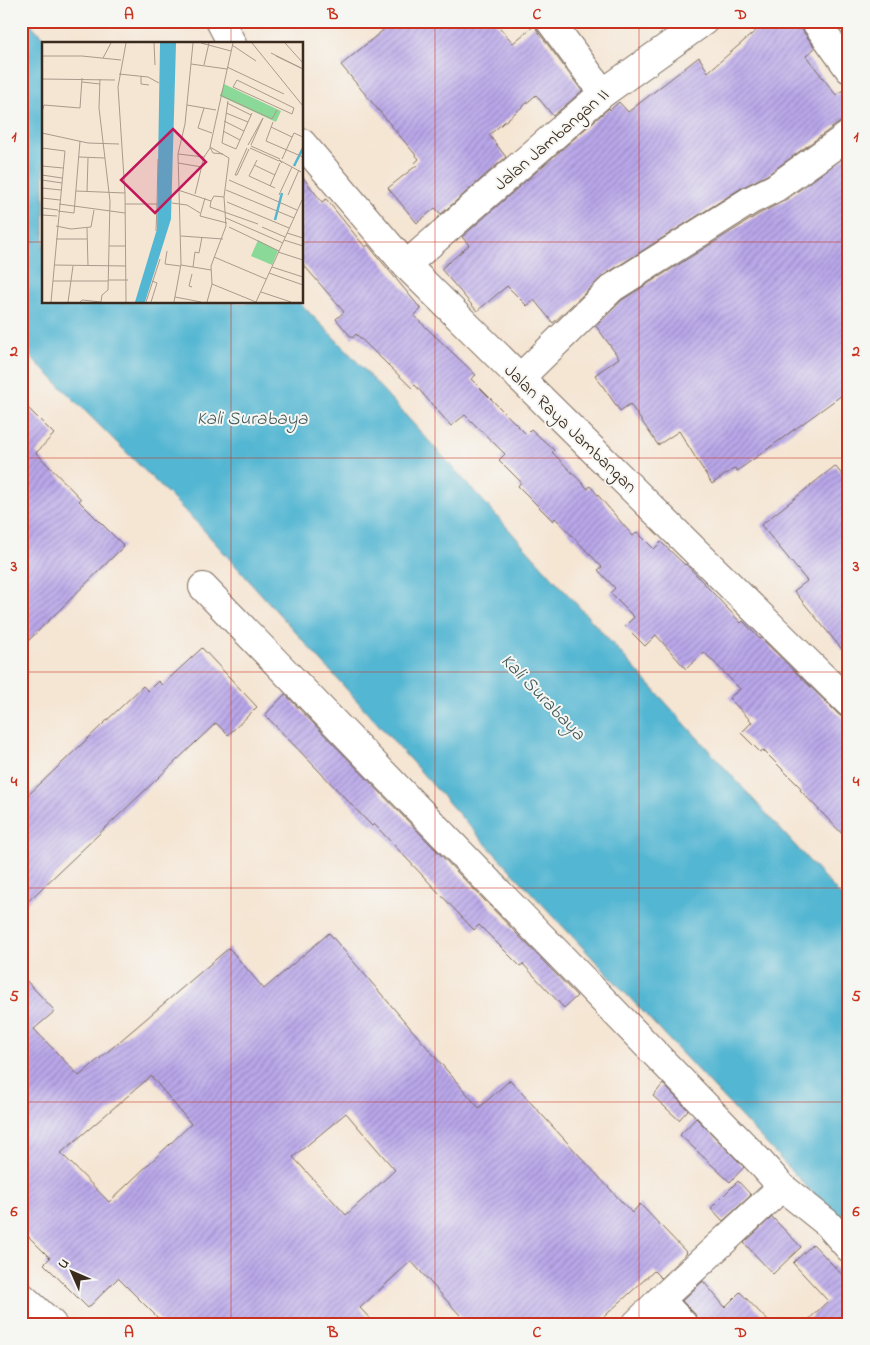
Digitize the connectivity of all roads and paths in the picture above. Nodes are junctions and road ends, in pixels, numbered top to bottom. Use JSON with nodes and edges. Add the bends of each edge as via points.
{"nodes":[{"id":1,"x":220,"y":21,"type":"edge"},
{"id":2,"x":550,"y":21,"type":"edge"},
{"id":3,"x":704,"y":21,"type":"edge"},
{"id":4,"x":815,"y":21,"type":"edge"},
{"id":5,"x":231,"y":42,"type":"edge"},
{"id":6,"x":849,"y":69,"type":"edge"},
{"id":7,"x":603,"y":93,"type":"junction"},
{"id":8,"x":849,"y":135,"type":"edge"},
{"id":9,"x":304,"y":145,"type":"edge"},
{"id":10,"x":406,"y":265,"type":"junction"},
{"id":11,"x":520,"y":378,"type":"junction"},
{"id":12,"x":203,"y":587,"type":"dead end"},
{"id":13,"x":849,"y":703,"type":"edge"},
{"id":14,"x":782,"y":1188,"type":"junction"},
{"id":15,"x":849,"y":1248,"type":"edge"},
{"id":16,"x":21,"y":1296,"type":"edge"},
{"id":17,"x":660,"y":1300,"type":"junction"},
{"id":18,"x":52,"y":1324,"type":"edge"},
{"id":19,"x":636,"y":1324,"type":"edge"},
{"id":20,"x":683,"y":1324,"type":"edge"}],
"edges":[{"from":1,"to":5,"type":"street"},
{"from":2,"to":7,"type":"street"},
{"from":3,"to":7,"type":"street","name":"Jalan Jambangan II"},
{"from":4,"to":6,"type":"street"},
{"from":7,"to":10,"type":"street","name":"Jalan Jambangan II"},
{"from":8,"to":11,"type":"street","via":[[774,188],[612,288]]},
{"from":9,"to":10,"type":"street","name":"Jalan Raya Jambangan"},
{"from":10,"to":11,"type":"street","name":"Jalan Raya Jambangan"},
{"from":11,"to":13,"type":"street","name":"Jalan Raya Jambangan"},
{"from":12,"to":14,"type":"street"},
{"from":14,"to":15,"type":"street","via":[[827,1222]]},
{"from":14,"to":17,"type":"street"},
{"from":16,"to":18,"type":"street"},
{"from":17,"to":19,"type":"street"},
{"from":17,"to":20,"type":"street"}]}
